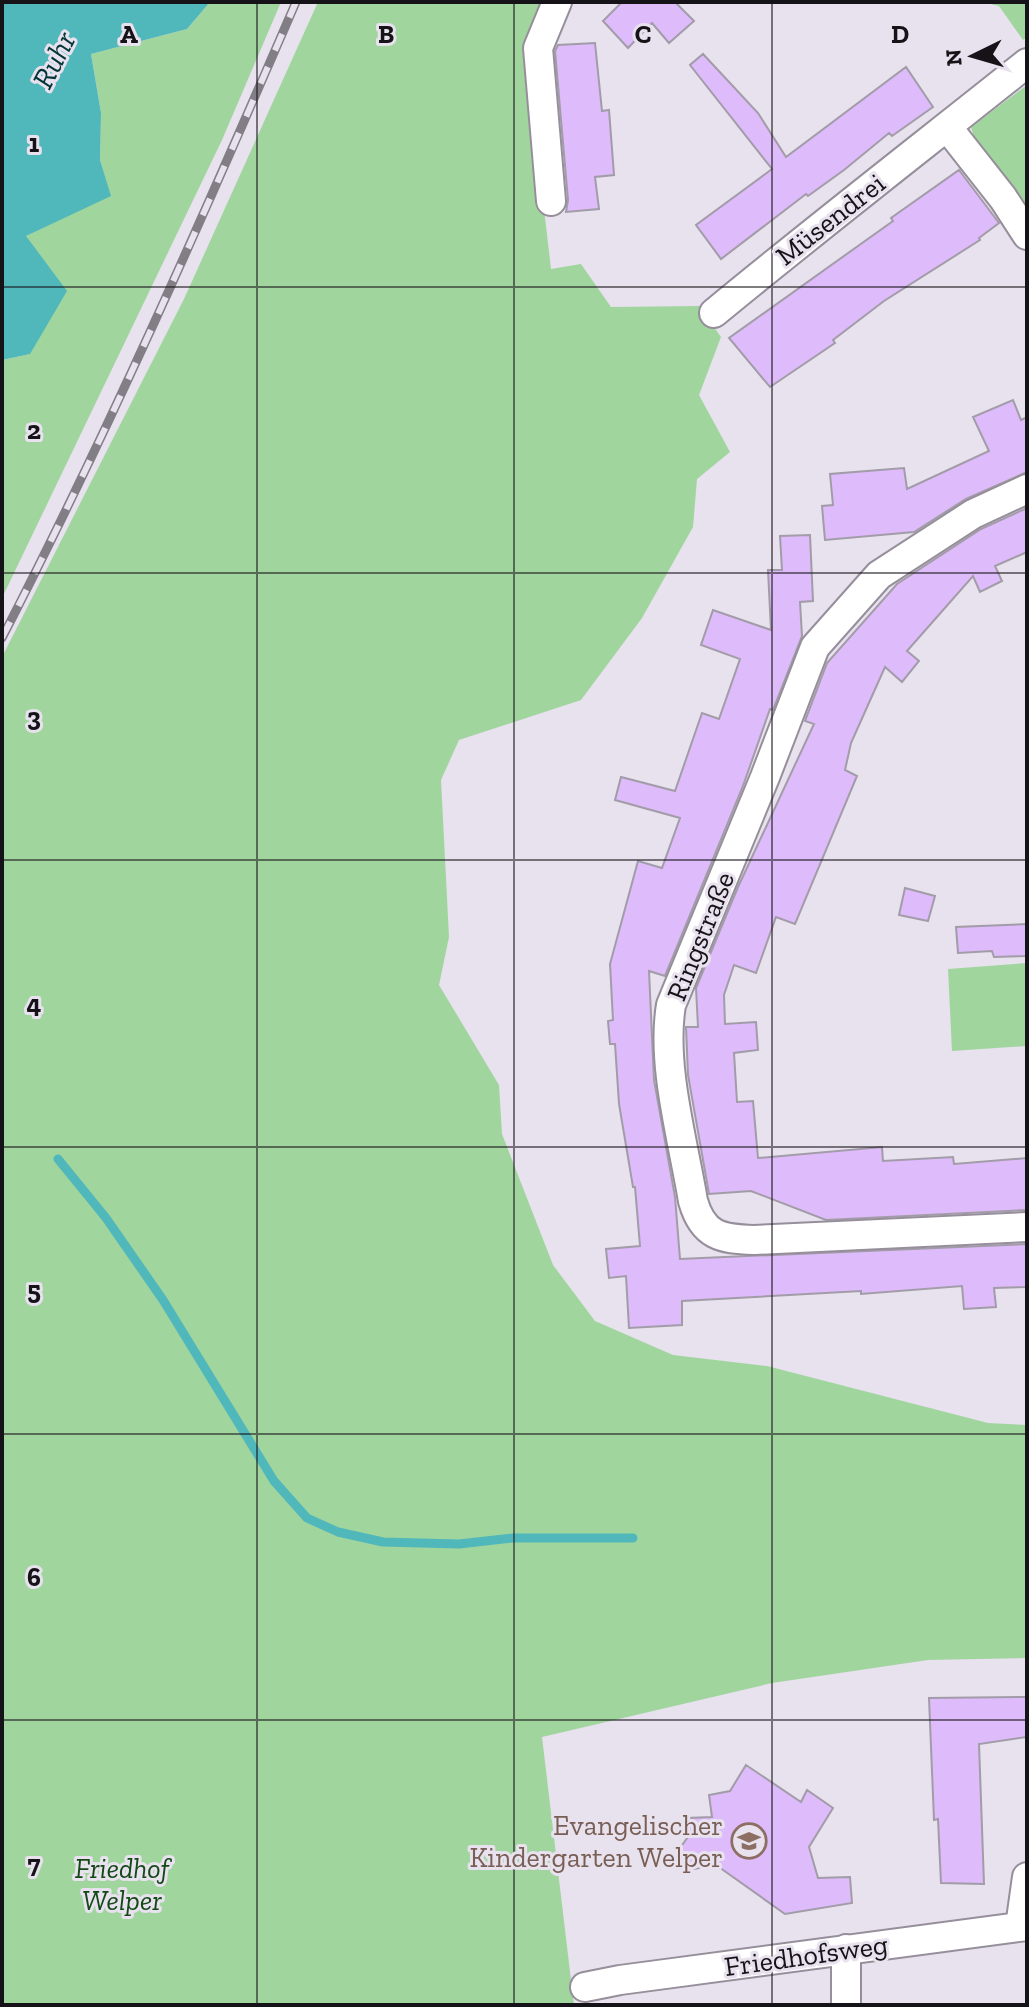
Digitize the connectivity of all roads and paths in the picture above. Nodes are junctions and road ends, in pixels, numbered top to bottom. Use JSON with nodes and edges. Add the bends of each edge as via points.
{"nodes":[{"id":1,"x":557,"y":2,"type":"edge"},
{"id":2,"x":1027,"y":63,"type":"edge"},
{"id":3,"x":948,"y":128,"type":"junction"},
{"id":4,"x":551,"y":201,"type":"dead end"},
{"id":5,"x":1027,"y":235,"type":"edge"},
{"id":6,"x":714,"y":313,"type":"dead end"},
{"id":7,"x":1027,"y":489,"type":"edge"},
{"id":8,"x":1027,"y":1227,"type":"edge"},
{"id":9,"x":1027,"y":1877,"type":"edge"},
{"id":10,"x":1024,"y":1926,"type":"edge"},
{"id":11,"x":846,"y":1949,"type":"junction"},
{"id":12,"x":585,"y":1987,"type":"dead end"},
{"id":13,"x":620,"y":1992,"type":"edge"},
{"id":14,"x":846,"y":2005,"type":"edge"}],
"edges":[{"from":1,"to":4,"type":"street","via":[[538,48]]},
{"from":2,"to":3,"type":"street","name":"Müsendrei"},
{"from":3,"to":5,"type":"street"},
{"from":3,"to":6,"type":"street","name":"Müsendrei"},
{"from":7,"to":8,"type":"street","name":"Ringstraße","via":[[973,514],[879,575],[815,647],[671,1005],[668,1033],[693,1201],[708,1231],[754,1240]]},
{"from":9,"to":10,"type":"street"},
{"from":10,"to":11,"type":"street","name":"Friedhofsweg"},
{"from":11,"to":13,"type":"street","name":"Friedhofsweg"},
{"from":11,"to":14,"type":"street"},
{"from":12,"to":13,"type":"street","name":"Friedhofsweg"}]}
